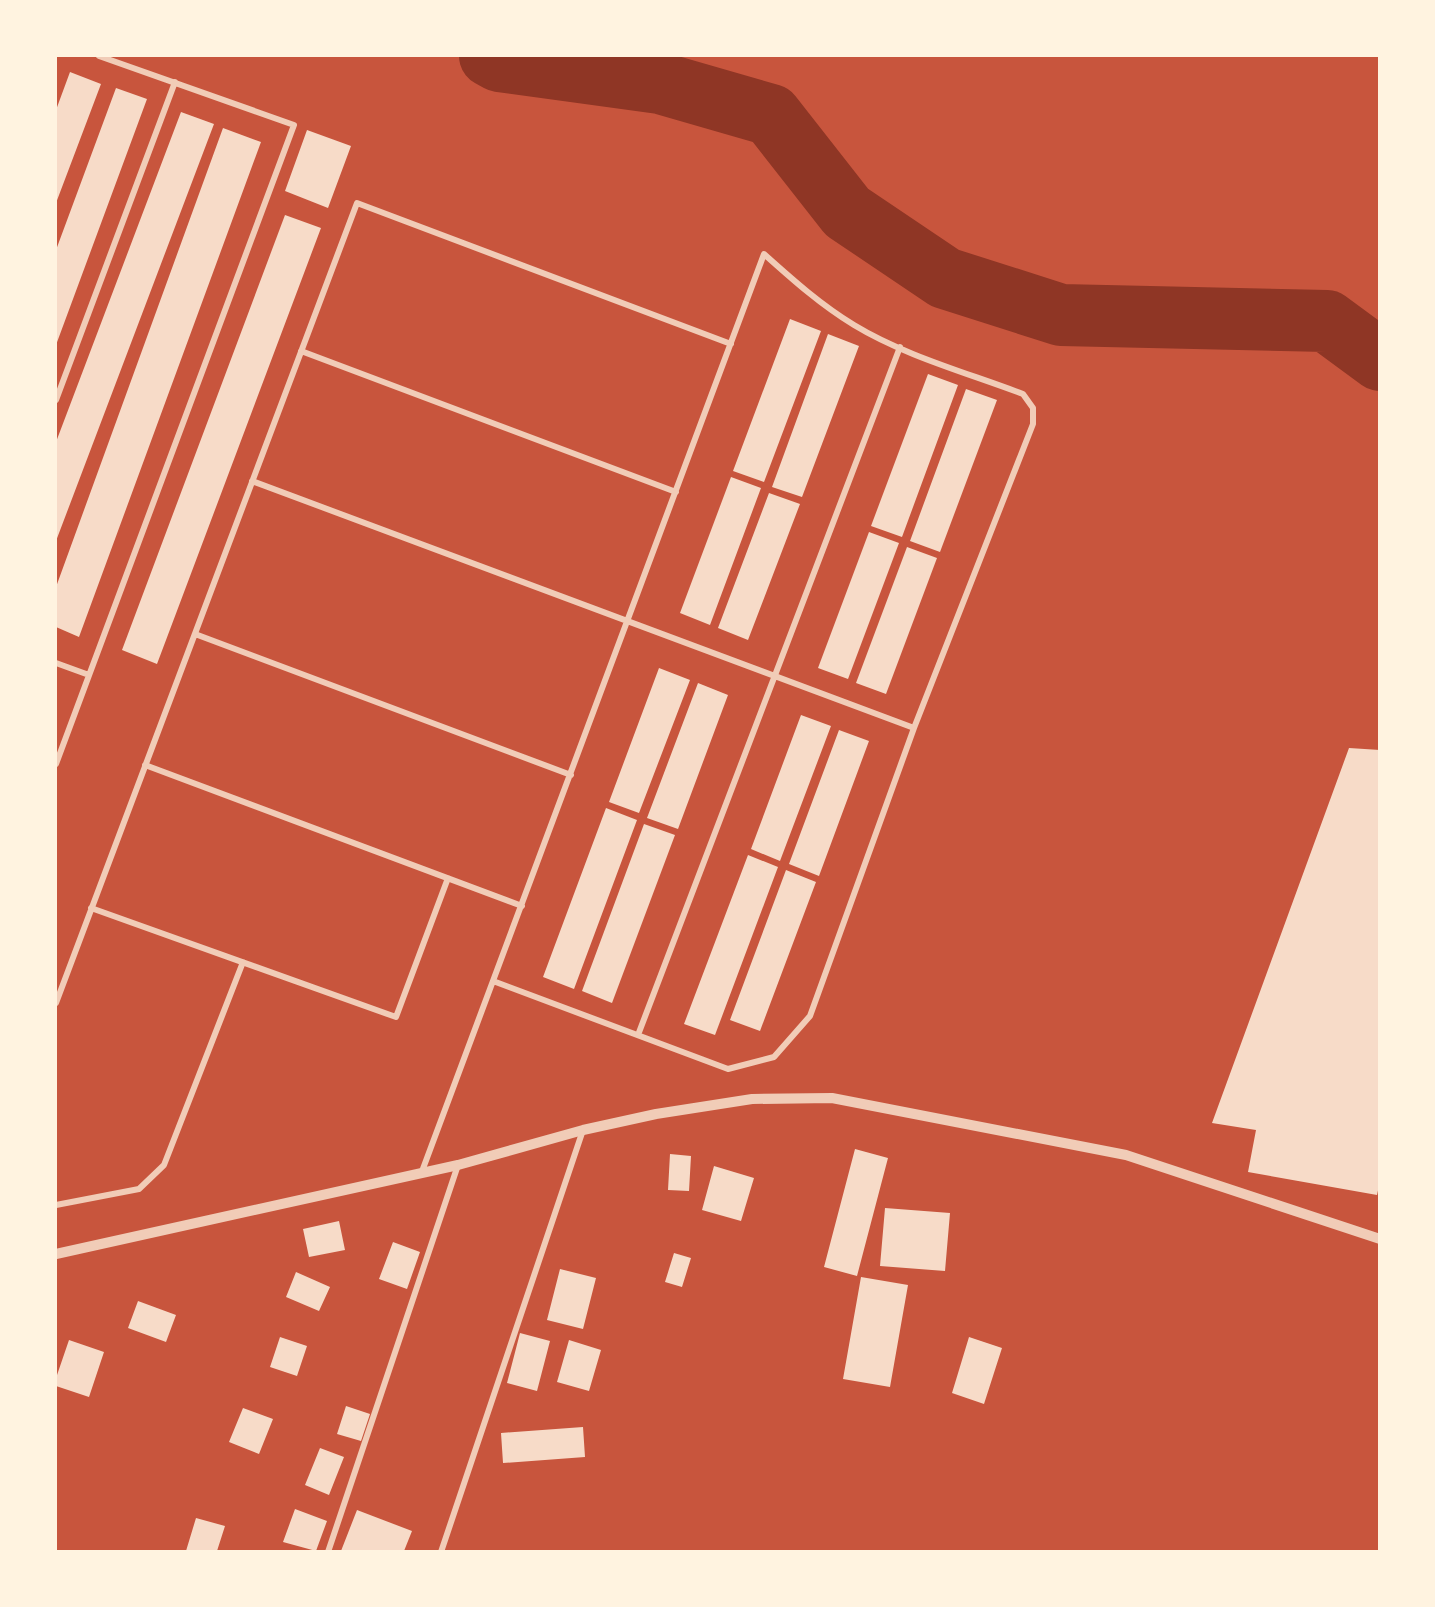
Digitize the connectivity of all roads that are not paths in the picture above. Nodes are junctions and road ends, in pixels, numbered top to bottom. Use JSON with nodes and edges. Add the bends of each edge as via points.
{"nodes":[{"id":1,"x":99,"y":56,"type":"edge"},
{"id":2,"x":175,"y":82,"type":"junction"},
{"id":3,"x":731,"y":344,"type":"junction"},
{"id":4,"x":900,"y":347,"type":"junction"},
{"id":5,"x":301,"y":351,"type":"junction"},
{"id":6,"x":56,"y":400,"type":"edge"},
{"id":7,"x":252,"y":481,"type":"junction"},
{"id":8,"x":676,"y":492,"type":"junction"},
{"id":9,"x":628,"y":621,"type":"junction"},
{"id":10,"x":195,"y":634,"type":"junction"},
{"id":11,"x":56,"y":663,"type":"edge"},
{"id":12,"x":89,"y":675,"type":"junction"},
{"id":13,"x":774,"y":675,"type":"junction"},
{"id":14,"x":914,"y":728,"type":"junction"},
{"id":15,"x":56,"y":764,"type":"edge"},
{"id":16,"x":145,"y":765,"type":"junction"},
{"id":17,"x":571,"y":775,"type":"junction"},
{"id":18,"x":448,"y":878,"type":"junction"},
{"id":19,"x":522,"y":906,"type":"junction"},
{"id":20,"x":91,"y":908,"type":"junction"},
{"id":21,"x":243,"y":962,"type":"junction"},
{"id":22,"x":493,"y":981,"type":"junction"},
{"id":23,"x":56,"y":1003,"type":"edge"},
{"id":24,"x":638,"y":1035,"type":"junction"},
{"id":25,"x":583,"y":1130,"type":"junction"},
{"id":26,"x":458,"y":1166,"type":"junction"},
{"id":27,"x":421,"y":1174,"type":"junction"},
{"id":28,"x":56,"y":1205,"type":"edge"},
{"id":29,"x":1380,"y":1239,"type":"edge"},
{"id":30,"x":56,"y":1254,"type":"edge"},
{"id":31,"x":328,"y":1551,"type":"edge"},
{"id":32,"x":441,"y":1551,"type":"edge"}],
"edges":[{"from":1,"to":2,"type":"street"},
{"from":2,"to":6,"type":"street"},
{"from":2,"to":12,"type":"street","via":[[294,125]]},
{"from":3,"to":4,"type":"street","via":[[764,254],[812,297],[856,326]]},
{"from":3,"to":5,"type":"street","via":[[357,203]]},
{"from":3,"to":8,"type":"street"},
{"from":4,"to":13,"type":"street"},
{"from":4,"to":14,"type":"street","via":[[1023,394],[1033,408],[1033,424]]},
{"from":5,"to":7,"type":"street"},
{"from":5,"to":8,"type":"street"},
{"from":7,"to":9,"type":"street"},
{"from":7,"to":10,"type":"street"},
{"from":8,"to":9,"type":"street"},
{"from":9,"to":13,"type":"street"},
{"from":9,"to":17,"type":"street"},
{"from":10,"to":16,"type":"street"},
{"from":10,"to":17,"type":"street"},
{"from":11,"to":12,"type":"street"},
{"from":12,"to":15,"type":"street"},
{"from":13,"to":14,"type":"street"},
{"from":13,"to":24,"type":"street"},
{"from":14,"to":24,"type":"street","via":[[810,1016],[774,1058],[728,1069]]},
{"from":16,"to":18,"type":"street"},
{"from":16,"to":20,"type":"street"},
{"from":17,"to":19,"type":"street"},
{"from":18,"to":19,"type":"street"},
{"from":18,"to":21,"type":"street","via":[[396,1017]]},
{"from":19,"to":22,"type":"street"},
{"from":20,"to":21,"type":"street"},
{"from":20,"to":23,"type":"street"},
{"from":21,"to":28,"type":"street","via":[[164,1165],[139,1189]]},
{"from":22,"to":24,"type":"street"},
{"from":22,"to":27,"type":"street"},
{"from":25,"to":26,"type":"street"},
{"from":25,"to":29,"type":"street","via":[[752,1099],[832,1098],[1126,1155]]},
{"from":25,"to":32,"type":"street"},
{"from":26,"to":27,"type":"street"},
{"from":26,"to":31,"type":"street"},
{"from":27,"to":30,"type":"street"}]}
